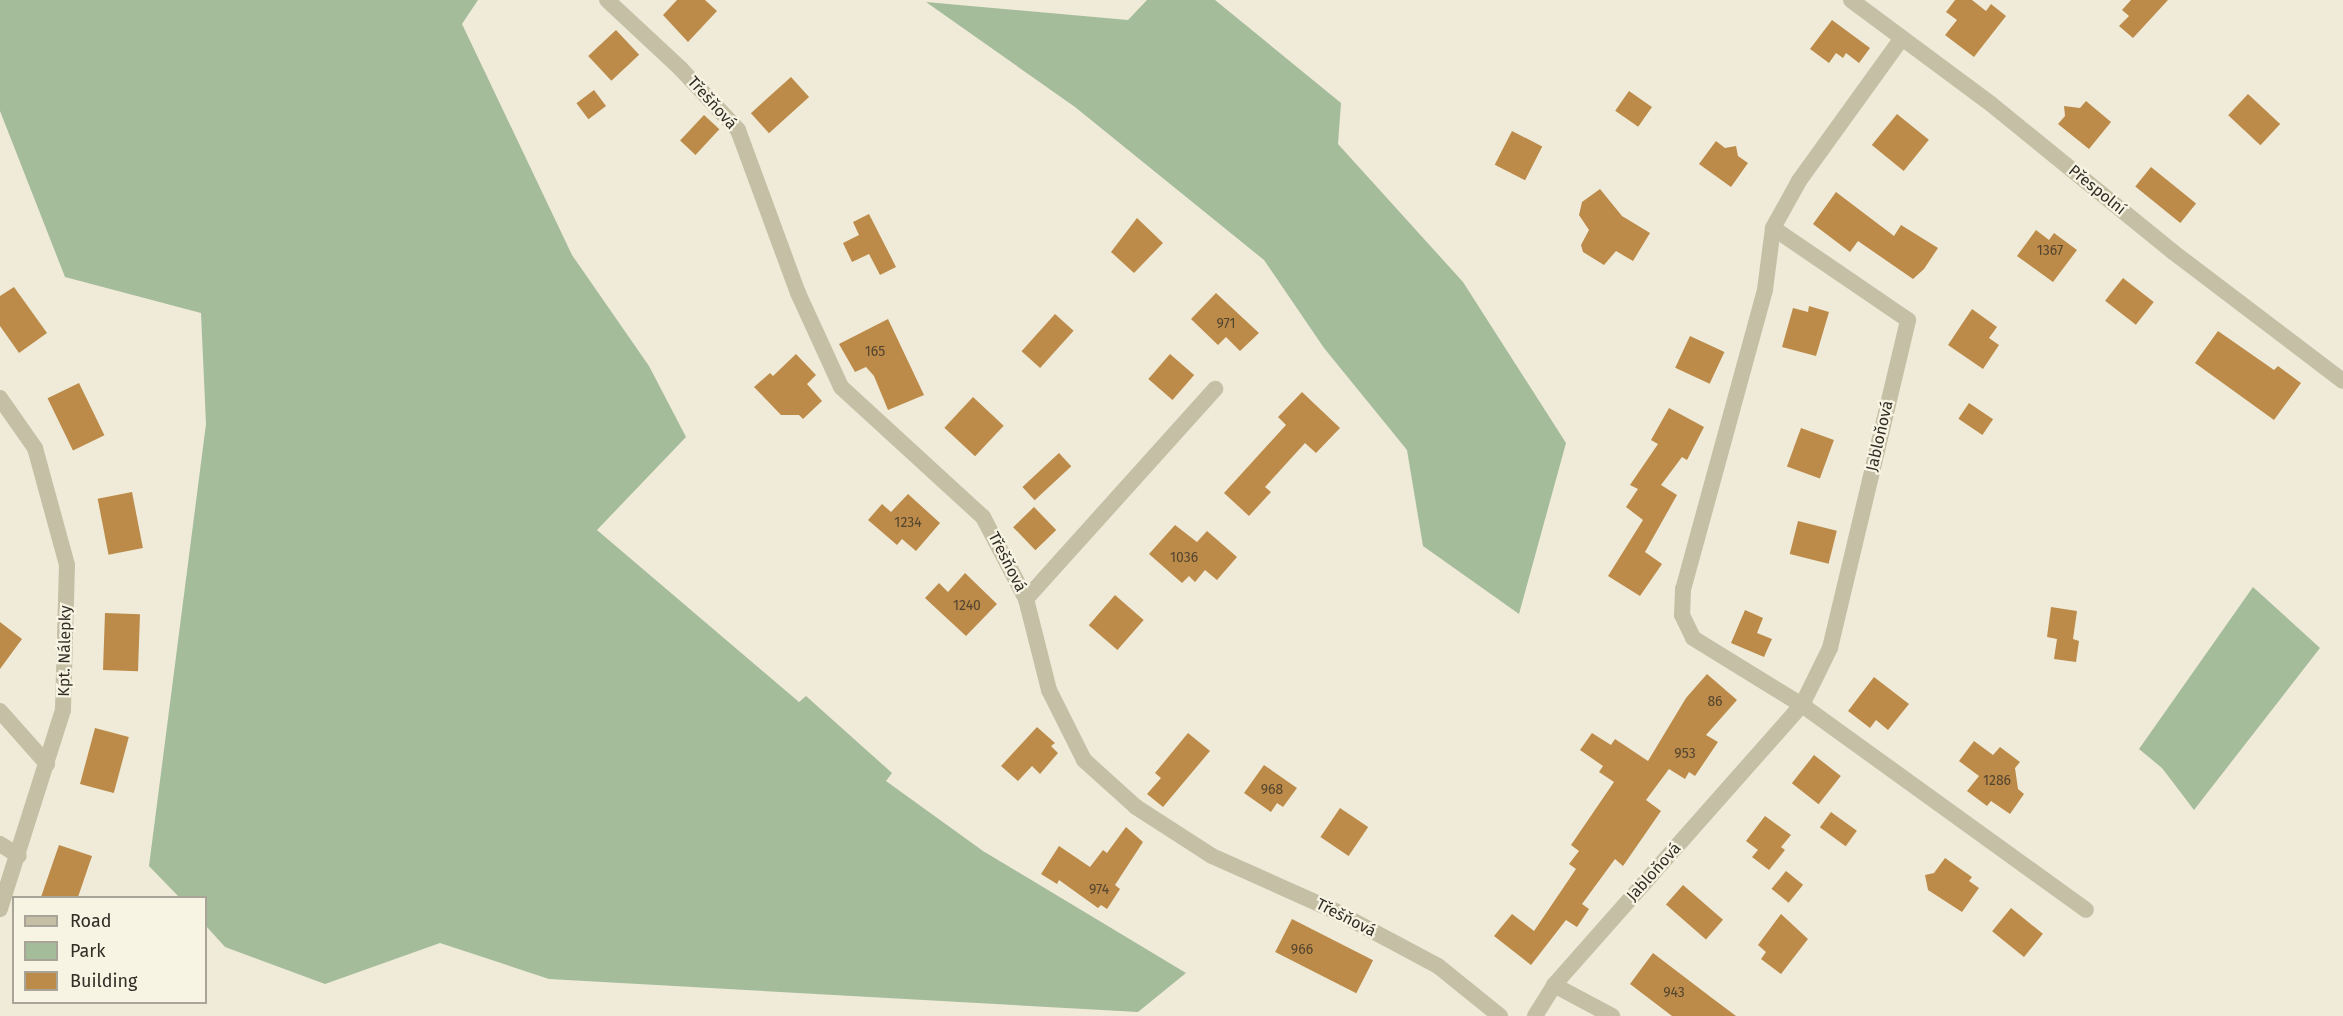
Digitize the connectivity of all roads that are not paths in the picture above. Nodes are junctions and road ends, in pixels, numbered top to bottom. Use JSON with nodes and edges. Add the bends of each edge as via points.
{"nodes":[{"id":1,"x":607,"y":0,"type":"edge"},
{"id":2,"x":1851,"y":0,"type":"edge"},
{"id":3,"x":1902,"y":38,"type":"junction"},
{"id":4,"x":1773,"y":228,"type":"junction"},
{"id":5,"x":2343,"y":381,"type":"edge"},
{"id":6,"x":1215,"y":389,"type":"dead end"},
{"id":7,"x":0,"y":398,"type":"edge"},
{"id":8,"x":1026,"y":599,"type":"junction"},
{"id":9,"x":1802,"y":705,"type":"junction"},
{"id":10,"x":0,"y":711,"type":"edge"},
{"id":11,"x":47,"y":764,"type":"junction"},
{"id":12,"x":0,"y":844,"type":"edge"},
{"id":13,"x":19,"y":856,"type":"junction"},
{"id":14,"x":0,"y":909,"type":"edge"},
{"id":15,"x":2086,"y":910,"type":"dead end"},
{"id":16,"x":1554,"y":985,"type":"junction"},
{"id":17,"x":1500,"y":1016,"type":"edge"},
{"id":18,"x":1535,"y":1016,"type":"edge"},
{"id":19,"x":1612,"y":1016,"type":"edge"}],
"edges":[{"from":1,"to":8,"type":"street","name":"Třešňová","via":[[680,68],[738,130],[798,293],[841,387],[983,517]]},
{"from":2,"to":3,"type":"street","name":"Přespolní"},
{"from":3,"to":4,"type":"street","via":[[1798,181]]},
{"from":3,"to":5,"type":"street","name":"Přespolní"},
{"from":4,"to":9,"type":"street","via":[[1765,290],[1683,589],[1682,615],[1694,638]]},
{"from":4,"to":9,"type":"street","name":"Jabloňová","via":[[1908,320],[1830,648]]},
{"from":6,"to":8,"type":"street"},
{"from":7,"to":11,"type":"street","name":"Kpt. Nálepky","via":[[35,448],[67,565],[63,710]]},
{"from":8,"to":17,"type":"street","name":"Třešňová","via":[[1049,690],[1084,760],[1136,807],[1212,856],[1335,911],[1438,966]]},
{"from":9,"to":15,"type":"street"},
{"from":9,"to":16,"type":"street","name":"Jabloňová"},
{"from":10,"to":11,"type":"street"},
{"from":11,"to":13,"type":"street","name":"Kpt. Nálepky"},
{"from":12,"to":13,"type":"street"},
{"from":13,"to":14,"type":"street","name":"Kpt. Nálepky"},
{"from":16,"to":18,"type":"street","name":"Jabloňová"},
{"from":16,"to":19,"type":"street"}]}
